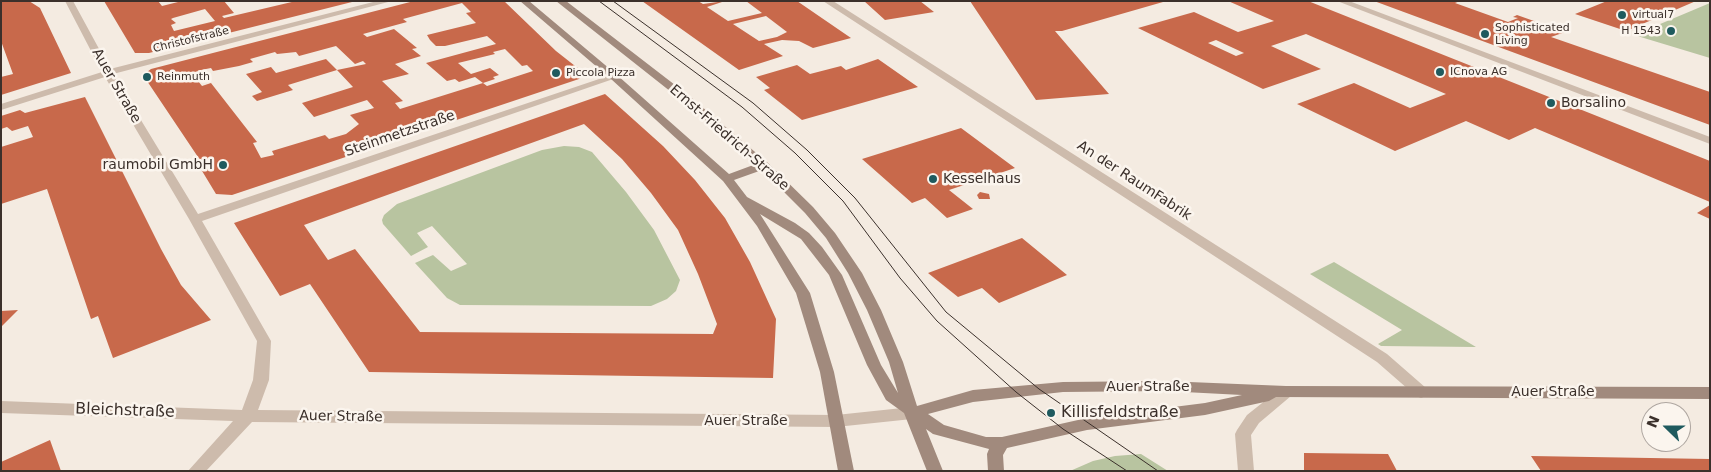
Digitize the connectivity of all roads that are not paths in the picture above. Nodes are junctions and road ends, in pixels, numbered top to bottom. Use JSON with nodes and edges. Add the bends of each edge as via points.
{"nodes":[{"id":1,"x":69,"y":1,"type":"edge"},
{"id":2,"x":388,"y":1,"type":"edge"},
{"id":3,"x":524,"y":1,"type":"edge"},
{"id":4,"x":560,"y":1,"type":"edge"},
{"id":5,"x":827,"y":1,"type":"edge"},
{"id":6,"x":1341,"y":1,"type":"edge"},
{"id":7,"x":107,"y":73,"type":"junction"},
{"id":8,"x":614,"y":77,"type":"junction"},
{"id":9,"x":1,"y":107,"type":"edge"},
{"id":10,"x":1710,"y":141,"type":"edge"},
{"id":11,"x":764,"y":165,"type":"junction"},
{"id":12,"x":727,"y":179,"type":"junction"},
{"id":13,"x":745,"y":200,"type":"junction"},
{"id":14,"x":195,"y":219,"type":"junction"},
{"id":15,"x":1286,"y":392,"type":"junction"},
{"id":16,"x":1421,"y":392,"type":"junction"},
{"id":17,"x":1710,"y":393,"type":"edge"},
{"id":18,"x":1,"y":407,"type":"edge"},
{"id":19,"x":912,"y":412,"type":"junction"},
{"id":20,"x":248,"y":416,"type":"junction"},
{"id":21,"x":836,"y":421,"type":"junction"},
{"id":22,"x":1002,"y":443,"type":"junction"},
{"id":23,"x":196,"y":471,"type":"edge"},
{"id":24,"x":846,"y":471,"type":"edge"},
{"id":25,"x":936,"y":471,"type":"edge"},
{"id":26,"x":996,"y":471,"type":"edge"},
{"id":27,"x":1246,"y":471,"type":"edge"}],
"edges":[{"from":1,"to":7,"type":"street","name":"Auer Straße"},
{"from":2,"to":7,"type":"street","name":"Christofstraße"},
{"from":3,"to":8,"type":"main road"},
{"from":4,"to":11,"type":"main road","name":"Ernst-Friedrich-Straße"},
{"from":5,"to":16,"type":"street","name":"An der RaumFabrik","via":[[1382,358]]},
{"from":6,"to":10,"type":"street"},
{"from":7,"to":9,"type":"street","name":"Christofstraße"},
{"from":7,"to":14,"type":"street","name":"Auer Straße"},
{"from":8,"to":12,"type":"main road"},
{"from":8,"to":14,"type":"street","name":"Steinmetzstraße"},
{"from":11,"to":12,"type":"main road"},
{"from":11,"to":19,"type":"main road","name":"Ernst-Friedrich-Straße","via":[[820,223],[855,274],[896,362]]},
{"from":12,"to":13,"type":"main road"},
{"from":13,"to":19,"type":"main road","via":[[791,226],[817,250],[835,275],[891,396]]},
{"from":13,"to":21,"type":"main road","via":[[803,293],[822,353]]},
{"from":14,"to":20,"type":"street","name":"Auer Straße","via":[[264,341],[261,380]]},
{"from":15,"to":16,"type":"main road","name":"Auer Straße"},
{"from":15,"to":19,"type":"main road","name":"Auer Straße","via":[[1165,386],[1063,387],[973,396]]},
{"from":15,"to":22,"type":"main road","via":[[1205,408],[1087,424]]},
{"from":15,"to":27,"type":"street","via":[[1253,419],[1243,434]]},
{"from":16,"to":17,"type":"main road","name":"Auer Straße"},
{"from":18,"to":20,"type":"street","name":"Bleichstraße"},
{"from":19,"to":21,"type":"street","name":"Auer Straße"},
{"from":19,"to":22,"type":"main road","via":[[939,430],[986,443]]},
{"from":19,"to":25,"type":"main road"},
{"from":20,"to":21,"type":"street","name":"Auer Straße"},
{"from":20,"to":23,"type":"street"},
{"from":21,"to":24,"type":"main road"},
{"from":22,"to":26,"type":"main road","via":[[995,454]]}]}
